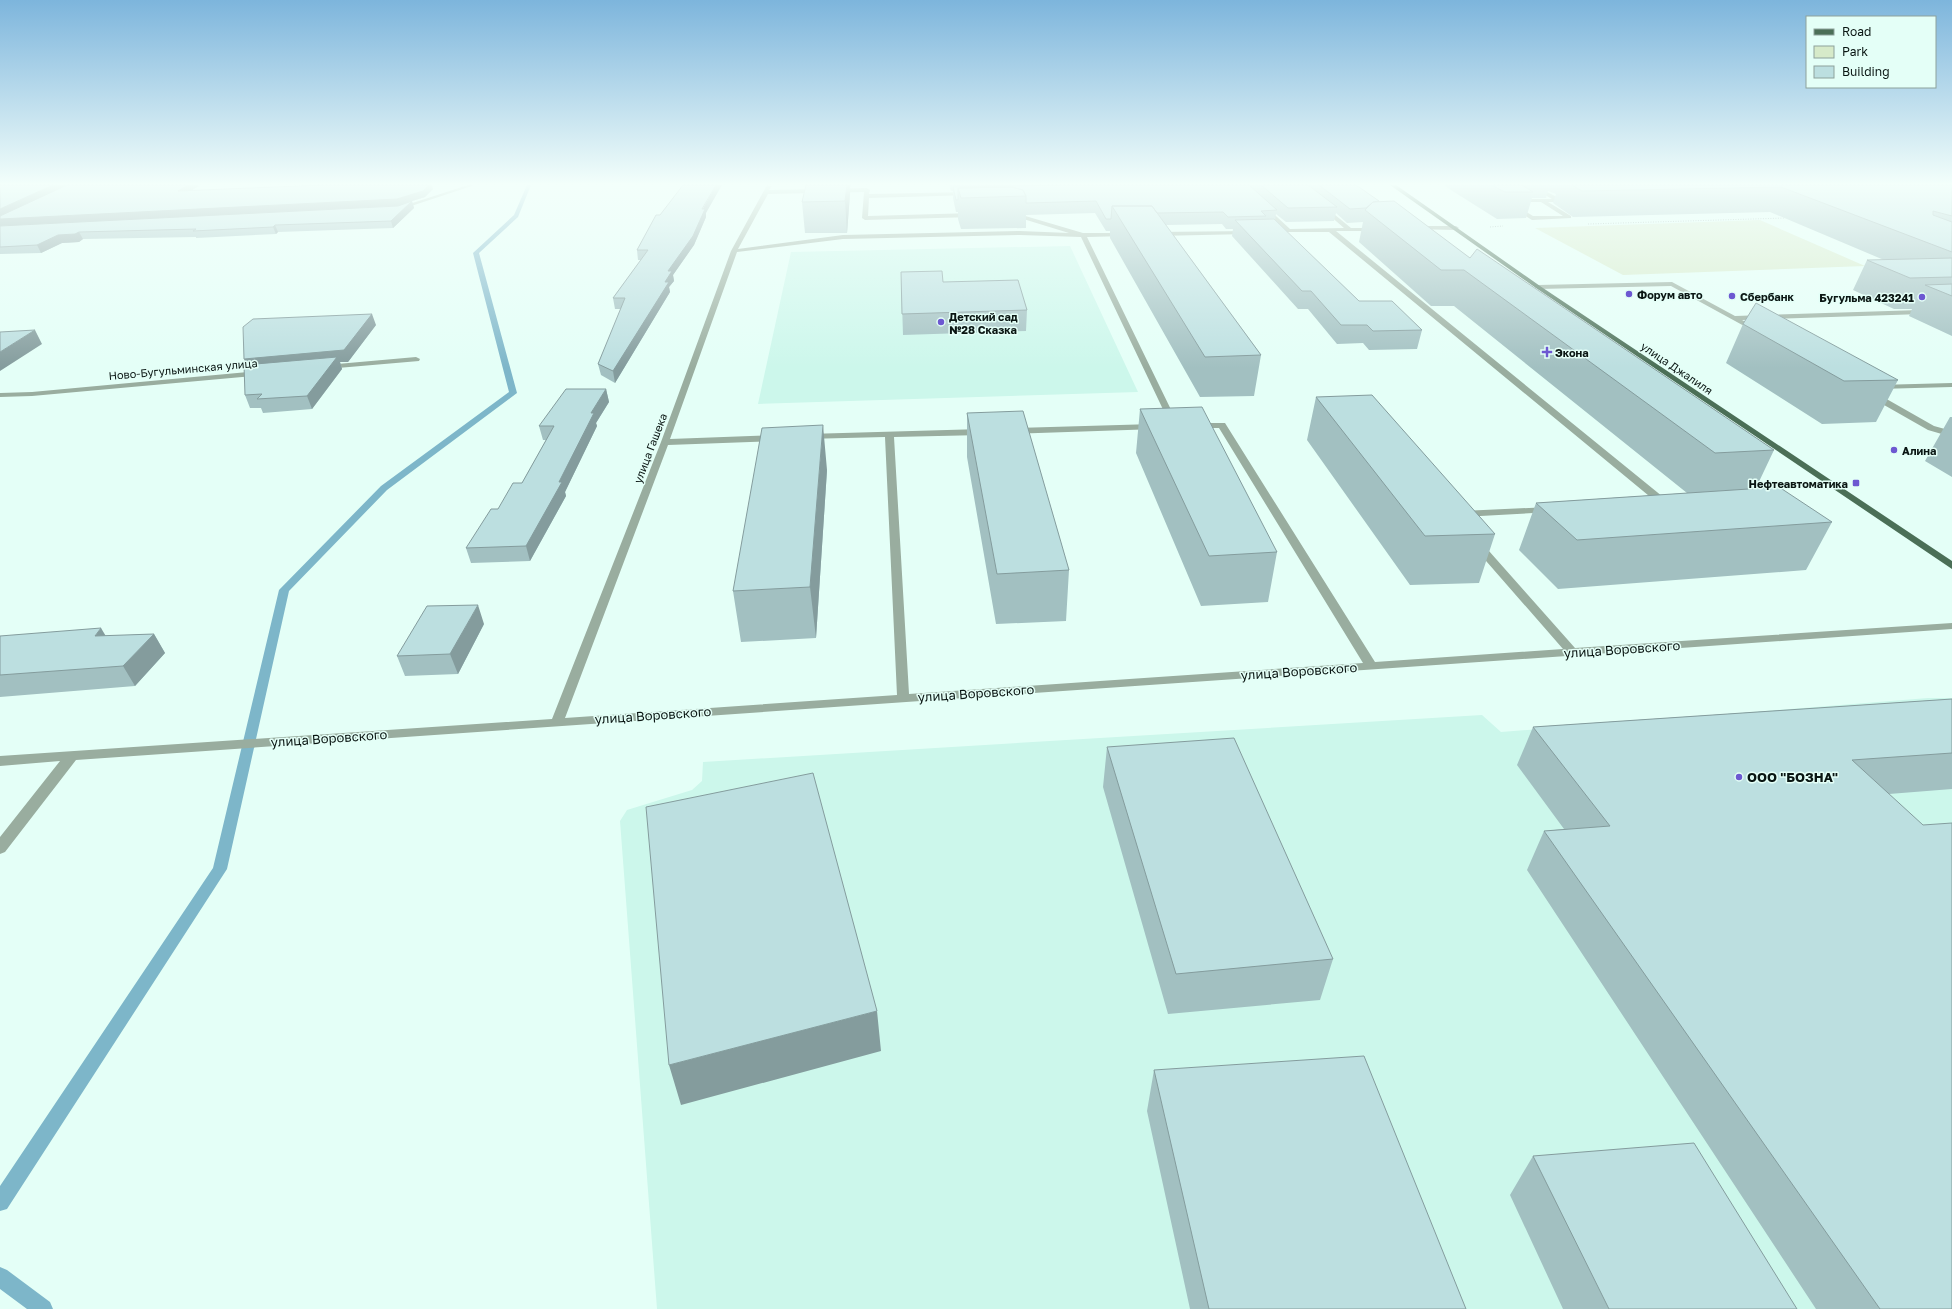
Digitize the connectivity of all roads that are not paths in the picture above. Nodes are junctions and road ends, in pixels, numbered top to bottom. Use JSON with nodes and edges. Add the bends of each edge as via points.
{"nodes":[{"id":1,"x":737,"y":246,"type":"edge"},
{"id":2,"x":772,"y":246,"type":"edge"},
{"id":3,"x":1088,"y":246,"type":"edge"},
{"id":4,"x":1351,"y":246,"type":"edge"},
{"id":5,"x":1481,"y":246,"type":"edge"},
{"id":6,"x":734,"y":251,"type":"junction"},
{"id":7,"x":1538,"y":287,"type":"junction"},
{"id":8,"x":1952,"y":311,"type":"edge"},
{"id":9,"x":1734,"y":318,"type":"junction"},
{"id":10,"x":1761,"y":334,"type":"edge"},
{"id":11,"x":416,"y":359,"type":"dead end"},
{"id":12,"x":314,"y":368,"type":"edge"},
{"id":13,"x":267,"y":373,"type":"edge"},
{"id":14,"x":1952,"y":385,"type":"edge"},
{"id":15,"x":0,"y":395,"type":"edge"},
{"id":16,"x":1168,"y":426,"type":"junction"},
{"id":17,"x":1952,"y":434,"type":"edge"},
{"id":18,"x":889,"y":435,"type":"junction"},
{"id":19,"x":785,"y":438,"type":"edge"},
{"id":20,"x":801,"y":438,"type":"edge"},
{"id":21,"x":665,"y":442,"type":"junction"},
{"id":22,"x":1649,"y":504,"type":"edge"},
{"id":23,"x":1562,"y":509,"type":"edge"},
{"id":24,"x":1457,"y":521,"type":"edge"},
{"id":25,"x":1472,"y":539,"type":"edge"},
{"id":26,"x":1952,"y":566,"type":"edge"},
{"id":27,"x":1952,"y":626,"type":"edge"},
{"id":28,"x":1572,"y":652,"type":"junction"},
{"id":29,"x":1371,"y":666,"type":"junction"},
{"id":30,"x":903,"y":698,"type":"junction"},
{"id":31,"x":557,"y":722,"type":"junction"},
{"id":32,"x":72,"y":756,"type":"junction"},
{"id":33,"x":0,"y":761,"type":"edge"},
{"id":34,"x":0,"y":848,"type":"edge"}],
"edges":[{"from":1,"to":6,"type":"street","name":"улица Гашека"},
{"from":2,"to":6,"type":"street"},
{"from":3,"to":16,"type":"street"},
{"from":4,"to":22,"type":"street","via":[[1665,503]]},
{"from":5,"to":7,"type":"main road","name":"улица Джалиля"},
{"from":6,"to":21,"type":"street","name":"улица Гашека"},
{"from":7,"to":9,"type":"street","via":[[1672,284]]},
{"from":7,"to":26,"type":"main road","name":"улица Джалиля"},
{"from":8,"to":9,"type":"street"},
{"from":9,"to":10,"type":"street"},
{"from":11,"to":12,"type":"street"},
{"from":13,"to":15,"type":"street","name":"Ново-Бугульминская улица"},
{"from":14,"to":17,"type":"street","via":[[1866,390],[1931,428]]},
{"from":16,"to":18,"type":"street"},
{"from":16,"to":29,"type":"street","via":[[1222,425]]},
{"from":18,"to":20,"type":"street"},
{"from":18,"to":30,"type":"street"},
{"from":19,"to":21,"type":"street"},
{"from":21,"to":31,"type":"street","name":"улица Гашека"},
{"from":23,"to":24,"type":"street","via":[[1452,515]]},
{"from":25,"to":28,"type":"street"},
{"from":27,"to":28,"type":"street","name":"улица Воровского"},
{"from":28,"to":29,"type":"street","name":"улица Воровского"},
{"from":29,"to":30,"type":"street","name":"улица Воровского"},
{"from":30,"to":31,"type":"street","name":"улица Воровского"},
{"from":31,"to":32,"type":"street","name":"улица Воровского"},
{"from":32,"to":33,"type":"street","name":"улица Воровского"},
{"from":32,"to":34,"type":"street"}]}
